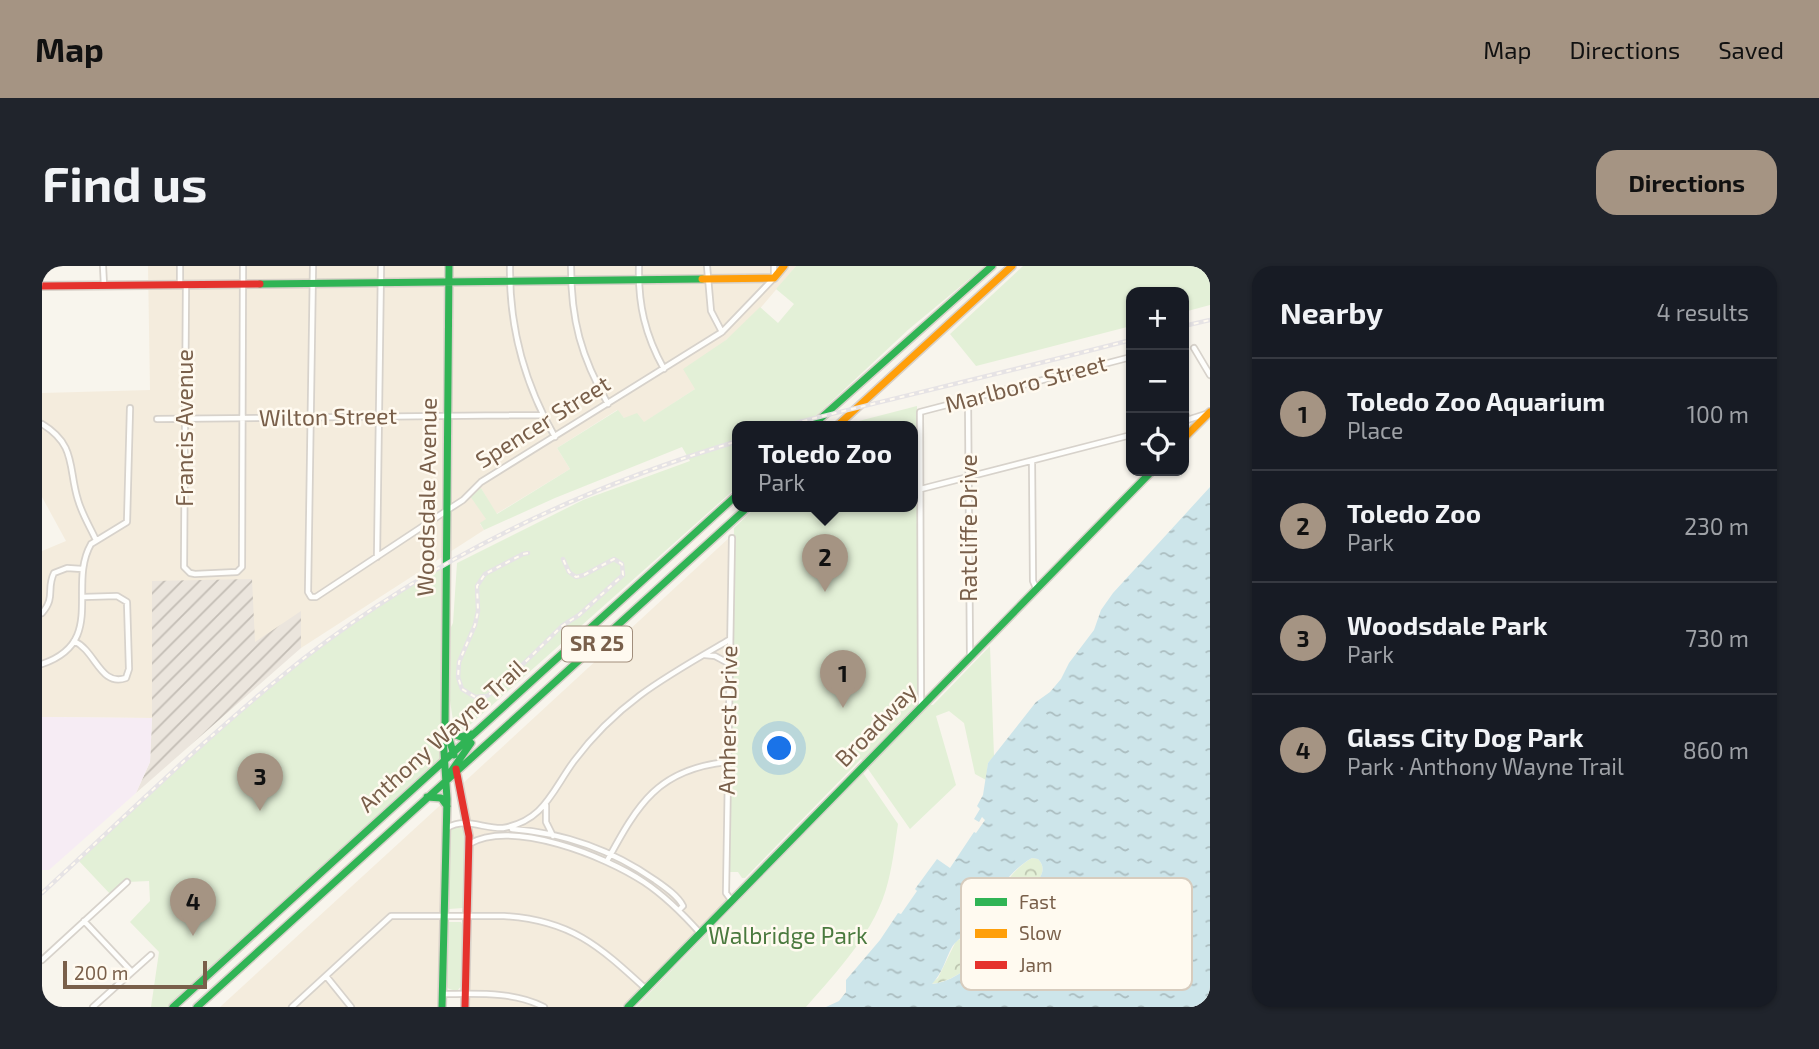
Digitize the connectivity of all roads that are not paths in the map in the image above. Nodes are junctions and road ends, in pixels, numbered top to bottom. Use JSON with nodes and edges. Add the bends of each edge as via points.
{"nodes":[{"id":1,"x":103,"y":266,"type":"edge"},
{"id":2,"x":180,"y":266,"type":"edge"},
{"id":3,"x":243,"y":266,"type":"edge"},
{"id":4,"x":313,"y":266,"type":"edge"},
{"id":5,"x":381,"y":266,"type":"edge"},
{"id":6,"x":449,"y":266,"type":"edge"},
{"id":7,"x":510,"y":266,"type":"edge"},
{"id":8,"x":572,"y":266,"type":"edge"},
{"id":9,"x":639,"y":266,"type":"edge"},
{"id":10,"x":707,"y":266,"type":"edge"},
{"id":11,"x":774,"y":266,"type":"edge"},
{"id":12,"x":784,"y":266,"type":"edge"},
{"id":13,"x":992,"y":266,"type":"edge"},
{"id":14,"x":1012,"y":266,"type":"edge"},
{"id":15,"x":774,"y":278,"type":"junction"},
{"id":16,"x":638,"y":279,"type":"junction"},
{"id":17,"x":707,"y":279,"type":"junction"},
{"id":18,"x":571,"y":280,"type":"junction"},
{"id":19,"x":449,"y":281,"type":"junction"},
{"id":20,"x":510,"y":281,"type":"junction"},
{"id":21,"x":381,"y":282,"type":"junction"},
{"id":22,"x":313,"y":283,"type":"junction"},
{"id":23,"x":183,"y":284,"type":"junction"},
{"id":24,"x":244,"y":284,"type":"junction"},
{"id":25,"x":104,"y":285,"type":"junction"},
{"id":26,"x":42,"y":286,"type":"edge"},
{"id":27,"x":722,"y":331,"type":"junction"},
{"id":28,"x":1194,"y":348,"type":"dead end"},
{"id":29,"x":1126,"y":358,"type":"edge"},
{"id":30,"x":664,"y":369,"type":"junction"},
{"id":31,"x":1210,"y":375,"type":"edge"},
{"id":32,"x":968,"y":399,"type":"junction"},
{"id":33,"x":608,"y":404,"type":"junction"},
{"id":34,"x":130,"y":408,"type":"dead end"},
{"id":35,"x":1209,"y":413,"type":"edge"},
{"id":36,"x":542,"y":415,"type":"junction"},
{"id":37,"x":379,"y":416,"type":"junction"},
{"id":38,"x":447,"y":416,"type":"junction"},
{"id":39,"x":311,"y":417,"type":"junction"},
{"id":40,"x":243,"y":418,"type":"junction"},
{"id":41,"x":157,"y":419,"type":"dead end"},
{"id":42,"x":184,"y":419,"type":"junction"},
{"id":43,"x":1189,"y":420,"type":"edge"},
{"id":44,"x":819,"y":421,"type":"edge"},
{"id":45,"x":842,"y":421,"type":"edge"},
{"id":46,"x":42,"y":424,"type":"edge"},
{"id":47,"x":1189,"y":433,"type":"edge"},
{"id":48,"x":1126,"y":436,"type":"edge"},
{"id":49,"x":555,"y":437,"type":"junction"},
{"id":50,"x":1032,"y":461,"type":"junction"},
{"id":51,"x":1147,"y":476,"type":"edge"},
{"id":52,"x":969,"y":477,"type":"junction"},
{"id":53,"x":920,"y":489,"type":"junction"},
{"id":54,"x":732,"y":499,"type":"edge"},
{"id":55,"x":446,"y":511,"type":"junction"},
{"id":56,"x":742,"y":512,"type":"edge"},
{"id":57,"x":732,"y":538,"type":"dead end"},
{"id":58,"x":96,"y":540,"type":"junction"},
{"id":59,"x":377,"y":557,"type":"junction"},
{"id":60,"x":82,"y":569,"type":"junction"},
{"id":61,"x":1037,"y":589,"type":"junction"},
{"id":62,"x":83,"y":597,"type":"junction"},
{"id":63,"x":42,"y":613,"type":"edge"},
{"id":64,"x":729,"y":639,"type":"junction"},
{"id":65,"x":74,"y":641,"type":"junction"},
{"id":66,"x":705,"y":655,"type":"junction"},
{"id":67,"x":970,"y":656,"type":"junction"},
{"id":68,"x":729,"y":663,"type":"junction"},
{"id":69,"x":42,"y":664,"type":"edge"},
{"id":70,"x":508,"y":702,"type":"junction"},
{"id":71,"x":921,"y":706,"type":"junction"},
{"id":72,"x":446,"y":730,"type":"junction"},
{"id":73,"x":475,"y":733,"type":"junction"},
{"id":74,"x":454,"y":753,"type":"junction"},
{"id":75,"x":443,"y":761,"type":"junction"},
{"id":76,"x":727,"y":762,"type":"junction"},
{"id":77,"x":456,"y":767,"type":"junction"},
{"id":78,"x":445,"y":781,"type":"junction"},
{"id":79,"x":427,"y":797,"type":"junction"},
{"id":80,"x":546,"y":804,"type":"junction"},
{"id":81,"x":447,"y":806,"type":"junction"},
{"id":82,"x":467,"y":823,"type":"junction"},
{"id":83,"x":502,"y":828,"type":"junction"},
{"id":84,"x":446,"y":829,"type":"junction"},
{"id":85,"x":553,"y":834,"type":"junction"},
{"id":86,"x":499,"y":836,"type":"junction"},
{"id":87,"x":551,"y":842,"type":"junction"},
{"id":88,"x":469,"y":844,"type":"junction"},
{"id":89,"x":611,"y":854,"type":"junction"},
{"id":90,"x":607,"y":861,"type":"junction"},
{"id":91,"x":127,"y":882,"type":"dead end"},
{"id":92,"x":731,"y":900,"type":"junction"},
{"id":93,"x":679,"y":910,"type":"junction"},
{"id":94,"x":443,"y":916,"type":"junction"},
{"id":95,"x":467,"y":916,"type":"junction"},
{"id":96,"x":84,"y":921,"type":"junction"},
{"id":97,"x":700,"y":933,"type":"junction"},
{"id":98,"x":151,"y":955,"type":"dead end"},
{"id":99,"x":42,"y":960,"type":"edge"},
{"id":100,"x":132,"y":972,"type":"junction"},
{"id":101,"x":327,"y":976,"type":"junction"},
{"id":102,"x":646,"y":989,"type":"junction"},
{"id":103,"x":442,"y":994,"type":"junction"},
{"id":104,"x":466,"y":994,"type":"junction"},
{"id":105,"x":93,"y":1007,"type":"edge"},
{"id":106,"x":173,"y":1007,"type":"edge"},
{"id":107,"x":197,"y":1007,"type":"edge"},
{"id":108,"x":292,"y":1007,"type":"edge"},
{"id":109,"x":351,"y":1007,"type":"edge"},
{"id":110,"x":442,"y":1007,"type":"edge"},
{"id":111,"x":465,"y":1007,"type":"edge"},
{"id":112,"x":544,"y":1007,"type":"edge"},
{"id":113,"x":628,"y":1007,"type":"edge"}],
"edges":[{"from":1,"to":25,"type":"street"},
{"from":2,"to":23,"type":"street","name":"Francis Avenue"},
{"from":3,"to":24,"type":"street"},
{"from":4,"to":22,"type":"street"},
{"from":5,"to":21,"type":"street"},
{"from":6,"to":19,"type":"main road","name":"Woodsdale Avenue"},
{"from":7,"to":20,"type":"street"},
{"from":8,"to":18,"type":"street"},
{"from":9,"to":16,"type":"street"},
{"from":10,"to":17,"type":"street"},
{"from":11,"to":15,"type":"street"},
{"from":12,"to":15,"type":"main road","name":"Spencer Street"},
{"from":13,"to":44,"type":"main road"},
{"from":14,"to":45,"type":"main road"},
{"from":15,"to":17,"type":"main road"},
{"from":15,"to":27,"type":"street","name":"Spencer Street"},
{"from":16,"to":17,"type":"main road"},
{"from":16,"to":18,"type":"main road"},
{"from":16,"to":30,"type":"street","via":[[643,321]]},
{"from":17,"to":27,"type":"street","via":[[711,311]]},
{"from":18,"to":20,"type":"main road"},
{"from":18,"to":33,"type":"street","via":[[580,344]]},
{"from":19,"to":20,"type":"main road"},
{"from":19,"to":21,"type":"main road"},
{"from":19,"to":38,"type":"main road","name":"Woodsdale Avenue"},
{"from":20,"to":36,"type":"street","via":[[518,350]]},
{"from":21,"to":22,"type":"main road"},
{"from":21,"to":37,"type":"street"},
{"from":22,"to":24,"type":"main road"},
{"from":22,"to":39,"type":"street"},
{"from":23,"to":24,"type":"main road"},
{"from":23,"to":25,"type":"main road"},
{"from":23,"to":42,"type":"street","name":"Francis Avenue"},
{"from":24,"to":40,"type":"street"},
{"from":25,"to":26,"type":"main road"},
{"from":27,"to":30,"type":"street","name":"Spencer Street"},
{"from":28,"to":31,"type":"street"},
{"from":29,"to":32,"type":"street","name":"Marlboro Street"},
{"from":30,"to":33,"type":"street","name":"Spencer Street"},
{"from":32,"to":52,"type":"street","name":"Ratcliffe Drive"},
{"from":32,"to":53,"type":"street","name":"Marlboro Street","via":[[920,412]]},
{"from":33,"to":49,"type":"street","name":"Spencer Street"},
{"from":34,"to":58,"type":"street","via":[[129,517]]},
{"from":35,"to":43,"type":"street"},
{"from":35,"to":47,"type":"main road"},
{"from":36,"to":38,"type":"street","name":"Wilton Street"},
{"from":36,"to":49,"type":"street"},
{"from":37,"to":38,"type":"street","name":"Wilton Street"},
{"from":37,"to":39,"type":"street","name":"Wilton Street"},
{"from":37,"to":59,"type":"street"},
{"from":38,"to":55,"type":"main road","name":"Woodsdale Avenue"},
{"from":39,"to":40,"type":"street","name":"Wilton Street"},
{"from":39,"to":59,"type":"street","name":"Spencer Street","via":[[311,597]]},
{"from":40,"to":42,"type":"street","name":"Wilton Street"},
{"from":40,"to":42,"type":"street","name":"Francis Avenue","via":[[242,566],[240,571],[195,573],[184,567]]},
{"from":41,"to":42,"type":"street","name":"Wilton Street"},
{"from":46,"to":58,"type":"street","via":[[68,453],[77,498]]},
{"from":48,"to":50,"type":"street"},
{"from":49,"to":55,"type":"street","name":"Spencer Street","via":[[481,482]]},
{"from":50,"to":52,"type":"street"},
{"from":50,"to":61,"type":"street","via":[[1033,580]]},
{"from":51,"to":61,"type":"main road","name":"Broadway"},
{"from":52,"to":53,"type":"street"},
{"from":52,"to":67,"type":"street","name":"Ratcliffe Drive"},
{"from":53,"to":71,"type":"street"},
{"from":54,"to":70,"type":"main road","name":"Anthony Wayne Trail","number":"SR 25"},
{"from":55,"to":59,"type":"street","name":"Spencer Street"},
{"from":55,"to":72,"type":"main road","name":"Woodsdale Avenue"},
{"from":56,"to":77,"type":"main road","name":"Anthony Wayne Trail","number":"SR 25"},
{"from":57,"to":64,"type":"street","name":"Amherst Drive"},
{"from":58,"to":60,"type":"street","via":[[87,550]]},
{"from":60,"to":62,"type":"street"},
{"from":60,"to":63,"type":"street","via":[[54,572],[50,603]]},
{"from":61,"to":67,"type":"main road","name":"Broadway"},
{"from":62,"to":65,"type":"street","via":[[80,630]]},
{"from":62,"to":65,"type":"street","via":[[117,596],[127,602],[126,678],[110,679],[87,648]]},
{"from":64,"to":66,"type":"street"},
{"from":64,"to":68,"type":"street","name":"Amherst Drive"},
{"from":65,"to":69,"type":"street"},
{"from":66,"to":68,"type":"street"},
{"from":66,"to":80,"type":"street","via":[[655,682],[618,712],[574,761]]},
{"from":67,"to":71,"type":"main road","name":"Broadway"},
{"from":68,"to":76,"type":"street","name":"Amherst Drive"},
{"from":70,"to":73,"type":"main road","name":"Anthony Wayne Trail","number":"SR 25"},
{"from":70,"to":77,"type":"main road","via":[[471,742]]},
{"from":71,"to":92,"type":"main road","name":"Broadway"},
{"from":72,"to":73,"type":"main road","via":[[461,737]]},
{"from":72,"to":74,"type":"main road","name":"Woodsdale Avenue"},
{"from":72,"to":75,"type":"main road","name":"Woodsdale Avenue"},
{"from":73,"to":74,"type":"main road","name":"Anthony Wayne Trail","number":"SR 25"},
{"from":74,"to":75,"type":"main road","name":"Anthony Wayne Trail","number":"SR 25"},
{"from":74,"to":77,"type":"main road","name":"Woodsdale Avenue"},
{"from":75,"to":78,"type":"main road","name":"Woodsdale Avenue"},
{"from":75,"to":106,"type":"main road","name":"Anthony Wayne Trail","number":"SR 25"},
{"from":76,"to":89,"type":"street","via":[[687,770],[656,788]]},
{"from":76,"to":92,"type":"street","name":"Amherst Drive","via":[[726,893]]},
{"from":77,"to":78,"type":"main road","name":"Anthony Wayne Trail","number":"SR 25"},
{"from":77,"to":82,"type":"main road","name":"Woodsdale Avenue"},
{"from":78,"to":79,"type":"main road","name":"Anthony Wayne Trail","number":"SR 25"},
{"from":78,"to":81,"type":"main road","name":"Woodsdale Avenue"},
{"from":79,"to":81,"type":"main road","via":[[442,798]]},
{"from":79,"to":107,"type":"main road","name":"Anthony Wayne Trail","number":"SR 25"},
{"from":80,"to":83,"type":"street","via":[[526,822]]},
{"from":80,"to":85,"type":"street","via":[[545,822]]},
{"from":81,"to":84,"type":"main road","name":"Woodsdale Avenue"},
{"from":82,"to":83,"type":"street"},
{"from":82,"to":84,"type":"street"},
{"from":82,"to":88,"type":"main road","name":"Woodsdale Avenue"},
{"from":83,"to":85,"type":"street"},
{"from":83,"to":86,"type":"street"},
{"from":84,"to":94,"type":"main road","name":"Woodsdale Avenue"},
{"from":85,"to":87,"type":"street"},
{"from":85,"to":89,"type":"street"},
{"from":86,"to":87,"type":"street"},
{"from":86,"to":88,"type":"street"},
{"from":87,"to":90,"type":"street"},
{"from":88,"to":95,"type":"main road","name":"Woodsdale Avenue"},
{"from":89,"to":90,"type":"street"},
{"from":89,"to":93,"type":"street","via":[[671,892],[683,904]]},
{"from":90,"to":93,"type":"street"},
{"from":91,"to":96,"type":"street"},
{"from":92,"to":97,"type":"main road","name":"Broadway"},
{"from":93,"to":97,"type":"street"},
{"from":94,"to":95,"type":"street"},
{"from":94,"to":101,"type":"street","via":[[391,916]]},
{"from":94,"to":103,"type":"main road","name":"Woodsdale Avenue"},
{"from":95,"to":102,"type":"street","via":[[520,917],[559,927],[604,951]]},
{"from":95,"to":104,"type":"main road","name":"Woodsdale Avenue"},
{"from":96,"to":99,"type":"street"},
{"from":96,"to":100,"type":"street"},
{"from":97,"to":102,"type":"main road","name":"Broadway"},
{"from":98,"to":100,"type":"street"},
{"from":100,"to":105,"type":"street"},
{"from":101,"to":108,"type":"street"},
{"from":101,"to":109,"type":"street"},
{"from":102,"to":113,"type":"main road","name":"Broadway"},
{"from":103,"to":104,"type":"street"},
{"from":103,"to":110,"type":"main road","name":"Woodsdale Avenue"},
{"from":104,"to":111,"type":"main road","name":"Woodsdale Avenue"},
{"from":104,"to":112,"type":"street","via":[[499,995]]}]}
